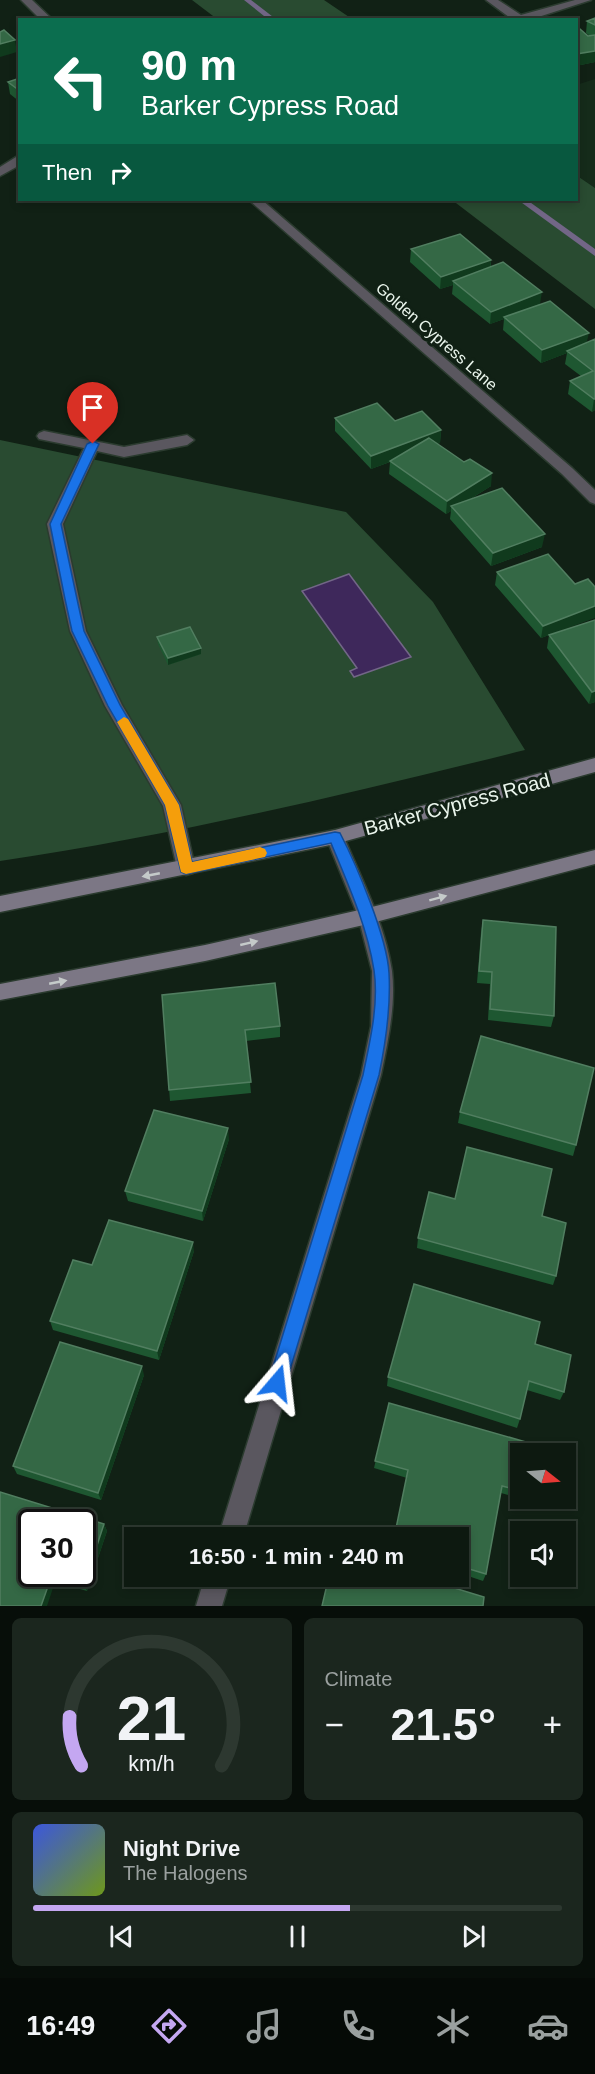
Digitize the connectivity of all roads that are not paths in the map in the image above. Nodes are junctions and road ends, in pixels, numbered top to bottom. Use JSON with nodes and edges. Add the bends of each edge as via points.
{"nodes":[{"id":1,"x":26,"y":0,"type":"edge"},
{"id":2,"x":490,"y":0,"type":"edge"},
{"id":3,"x":586,"y":0,"type":"edge"},
{"id":4,"x":46,"y":18,"type":"edge"},
{"id":5,"x":517,"y":18,"type":"edge"},
{"id":6,"x":523,"y":18,"type":"edge"},
{"id":7,"x":18,"y":161,"type":"edge"},
{"id":8,"x":0,"y":172,"type":"edge"},
{"id":9,"x":256,"y":201,"type":"edge"},
{"id":10,"x":45,"y":436,"type":"dead end"},
{"id":11,"x":187,"y":440,"type":"dead end"},
{"id":12,"x":93,"y":444,"type":"junction"},
{"id":13,"x":595,"y":499,"type":"edge"},
{"id":14,"x":595,"y":765,"type":"edge"},
{"id":15,"x":335,"y":837,"type":"junction"},
{"id":16,"x":595,"y":856,"type":"edge"},
{"id":17,"x":186,"y":868,"type":"junction"},
{"id":18,"x":0,"y":904,"type":"edge"},
{"id":19,"x":368,"y":916,"type":"junction"},
{"id":20,"x":0,"y":992,"type":"edge"},
{"id":21,"x":233,"y":1527,"type":"edge"},
{"id":22,"x":215,"y":1587,"type":"edge"},
{"id":23,"x":209,"y":1606,"type":"edge"}],
"edges":[{"from":1,"to":4,"type":"street"},
{"from":2,"to":5,"type":"street"},
{"from":3,"to":6,"type":"street"},
{"from":7,"to":8,"type":"street"},
{"from":9,"to":13,"type":"street","name":"Golden Cypress Lane"},
{"from":10,"to":12,"type":"street"},
{"from":11,"to":12,"type":"street","via":[[124,452]]},
{"from":12,"to":17,"type":"street","via":[[55,524],[78,631],[114,706],[172,805]]},
{"from":14,"to":15,"type":"main road","name":"Barker Cypress Road"},
{"from":15,"to":17,"type":"main road","name":"Barker Cypress Road"},
{"from":15,"to":19,"type":"street"},
{"from":19,"to":16,"type":"main road","one_way":true},
{"from":17,"to":18,"type":"main road","name":"Barker Cypress Road","one_way":true},
{"from":20,"to":19,"type":"main road","one_way":true,"via":[[205,953]]},
{"from":19,"to":21,"type":"street","via":[[382,971],[381,1026],[371,1075]]},
{"from":22,"to":23,"type":"street"}]}
